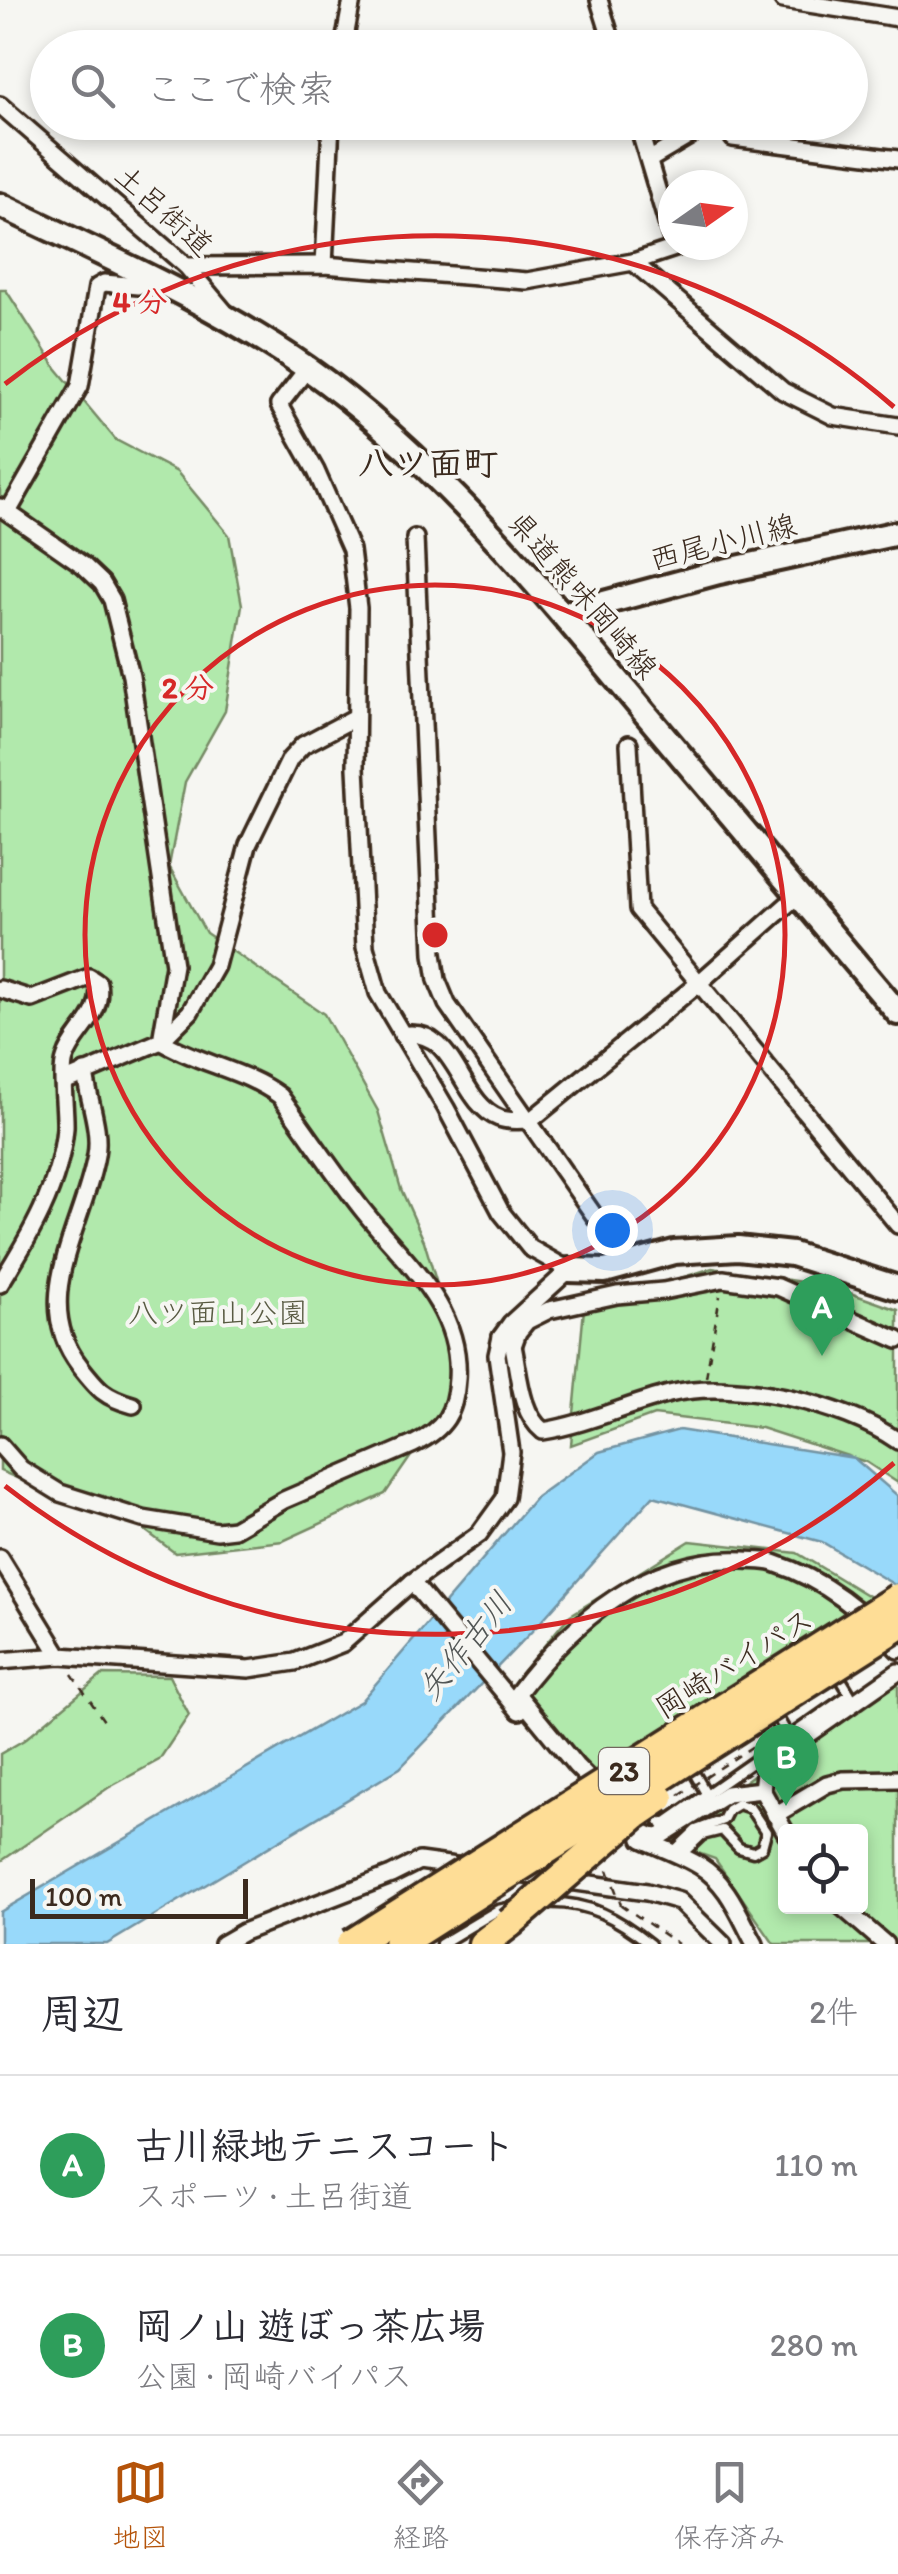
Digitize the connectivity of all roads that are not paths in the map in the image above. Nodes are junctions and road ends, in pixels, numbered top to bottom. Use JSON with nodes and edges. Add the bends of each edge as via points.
{"nodes":[{"id":1,"x":352,"y":0,"type":"edge"},
{"id":2,"x":599,"y":0,"type":"edge"},
{"id":3,"x":787,"y":0,"type":"edge"},
{"id":4,"x":898,"y":18,"type":"edge"},
{"id":5,"x":346,"y":30,"type":"edge"},
{"id":6,"x":608,"y":30,"type":"edge"},
{"id":7,"x":0,"y":105,"type":"edge"},
{"id":8,"x":30,"y":131,"type":"edge"},
{"id":9,"x":40,"y":140,"type":"edge"},
{"id":10,"x":330,"y":140,"type":"edge"},
{"id":11,"x":643,"y":140,"type":"edge"},
{"id":12,"x":683,"y":140,"type":"edge"},
{"id":13,"x":749,"y":140,"type":"edge"},
{"id":14,"x":898,"y":159,"type":"edge"},
{"id":15,"x":649,"y":160,"type":"junction"},
{"id":16,"x":658,"y":188,"type":"edge"},
{"id":17,"x":0,"y":205,"type":"edge"},
{"id":18,"x":658,"y":252,"type":"edge"},
{"id":19,"x":633,"y":262,"type":"junction"},
{"id":20,"x":324,"y":265,"type":"junction"},
{"id":21,"x":186,"y":266,"type":"junction"},
{"id":22,"x":148,"y":278,"type":"junction"},
{"id":23,"x":236,"y":326,"type":"junction"},
{"id":24,"x":307,"y":368,"type":"junction"},
{"id":25,"x":898,"y":426,"type":"edge"},
{"id":26,"x":4,"y":510,"type":"edge"},
{"id":27,"x":898,"y":533,"type":"edge"},
{"id":28,"x":415,"y":538,"type":"dead end"},
{"id":29,"x":563,"y":614,"type":"junction"},
{"id":30,"x":356,"y":716,"type":"junction"},
{"id":31,"x":629,"y":744,"type":"dead end"},
{"id":32,"x":798,"y":895,"type":"junction"},
{"id":33,"x":700,"y":982,"type":"junction"},
{"id":34,"x":0,"y":989,"type":"edge"},
{"id":35,"x":898,"y":1013,"type":"edge"},
{"id":36,"x":402,"y":1035,"type":"junction"},
{"id":37,"x":161,"y":1041,"type":"junction"},
{"id":38,"x":86,"y":1072,"type":"junction"},
{"id":39,"x":66,"y":1081,"type":"junction"},
{"id":40,"x":531,"y":1120,"type":"junction"},
{"id":41,"x":596,"y":1218,"type":"dead end"},
{"id":42,"x":898,"y":1225,"type":"edge"},
{"id":43,"x":530,"y":1248,"type":"junction"},
{"id":44,"x":570,"y":1270,"type":"junction"},
{"id":45,"x":0,"y":1284,"type":"edge"},
{"id":46,"x":898,"y":1288,"type":"edge"},
{"id":47,"x":544,"y":1293,"type":"junction"},
{"id":48,"x":898,"y":1340,"type":"edge"},
{"id":49,"x":507,"y":1342,"type":"junction"},
{"id":50,"x":132,"y":1406,"type":"dead end"},
{"id":51,"x":898,"y":1441,"type":"edge"},
{"id":52,"x":0,"y":1445,"type":"edge"},
{"id":53,"x":0,"y":1558,"type":"edge"},
{"id":54,"x":412,"y":1582,"type":"junction"},
{"id":55,"x":898,"y":1598,"type":"edge"},
{"id":56,"x":898,"y":1626,"type":"edge"},
{"id":57,"x":860,"y":1650,"type":"junction"},
{"id":58,"x":898,"y":1650,"type":"edge"},
{"id":59,"x":60,"y":1656,"type":"junction"},
{"id":60,"x":0,"y":1660,"type":"edge"},
{"id":61,"x":836,"y":1671,"type":"junction"},
{"id":62,"x":898,"y":1672,"type":"edge"},
{"id":63,"x":761,"y":1692,"type":"dead end"},
{"id":64,"x":748,"y":1701,"type":"dead end"},
{"id":65,"x":767,"y":1702,"type":"dead end"},
{"id":66,"x":754,"y":1710,"type":"dead end"},
{"id":67,"x":773,"y":1711,"type":"junction"},
{"id":68,"x":760,"y":1720,"type":"junction"},
{"id":69,"x":789,"y":1737,"type":"junction"},
{"id":70,"x":678,"y":1746,"type":"dead end"},
{"id":71,"x":776,"y":1746,"type":"junction"},
{"id":72,"x":684,"y":1756,"type":"dead end"},
{"id":73,"x":623,"y":1762,"type":"dead end"},
{"id":74,"x":690,"y":1765,"type":"junction"},
{"id":75,"x":746,"y":1768,"type":"junction"},
{"id":76,"x":898,"y":1779,"type":"edge"},
{"id":77,"x":743,"y":1793,"type":"junction"},
{"id":78,"x":708,"y":1794,"type":"junction"},
{"id":79,"x":776,"y":1815,"type":"junction"},
{"id":80,"x":723,"y":1820,"type":"junction"},
{"id":81,"x":781,"y":1824,"type":"edge"},
{"id":82,"x":726,"y":1831,"type":"junction"},
{"id":83,"x":676,"y":1855,"type":"junction"},
{"id":84,"x":850,"y":1914,"type":"edge"},
{"id":85,"x":510,"y":1923,"type":"junction"},
{"id":86,"x":246,"y":1938,"type":"edge"},
{"id":87,"x":222,"y":1944,"type":"edge"},
{"id":88,"x":351,"y":1944,"type":"edge"},
{"id":89,"x":398,"y":1944,"type":"edge"},
{"id":90,"x":441,"y":1944,"type":"edge"},
{"id":91,"x":483,"y":1944,"type":"edge"},
{"id":92,"x":490,"y":1944,"type":"edge"},
{"id":93,"x":650,"y":1944,"type":"edge"},
{"id":94,"x":723,"y":1944,"type":"edge"},
{"id":95,"x":755,"y":1944,"type":"edge"},
{"id":96,"x":884,"y":1944,"type":"edge"}],
"edges":[{"from":1,"to":5,"type":"street"},
{"from":2,"to":6,"type":"street"},
{"from":3,"to":4,"type":"street"},
{"from":7,"to":8,"type":"street","name":"土呂街道"},
{"from":9,"to":21,"type":"street","name":"土呂街道"},
{"from":10,"to":20,"type":"street"},
{"from":11,"to":15,"type":"street"},
{"from":12,"to":15,"type":"street"},
{"from":13,"to":14,"type":"street"},
{"from":15,"to":16,"type":"street"},
{"from":17,"to":22,"type":"main road","name":"県道熊味岡崎線"},
{"from":18,"to":19,"type":"street"},
{"from":19,"to":20,"type":"street","via":[[527,281]]},
{"from":19,"to":25,"type":"street","via":[[783,391],[833,416]]},
{"from":20,"to":21,"type":"street"},
{"from":21,"to":23,"type":"street","name":"土呂街道"},
{"from":22,"to":23,"type":"main road","name":"県道熊味岡崎線"},
{"from":22,"to":26,"type":"street","via":[[138,286],[98,287],[80,386]]},
{"from":23,"to":24,"type":"main road","name":"県道熊味岡崎線"},
{"from":24,"to":29,"type":"main road","name":"県道熊味岡崎線","via":[[434,478]]},
{"from":24,"to":30,"type":"street","via":[[279,406],[351,550],[358,608]]},
{"from":26,"to":37,"type":"street","via":[[83,565],[112,600],[143,744],[174,965]]},
{"from":27,"to":29,"type":"main road","name":"西尾小川線"},
{"from":28,"to":40,"type":"street","via":[[437,980],[447,1004]]},
{"from":29,"to":32,"type":"main road","name":"県道熊味岡崎線"},
{"from":30,"to":36,"type":"street","via":[[365,947],[378,993]]},
{"from":30,"to":37,"type":"street","via":[[303,744],[290,759],[248,846],[216,966],[190,1012]]},
{"from":31,"to":33,"type":"street","via":[[638,909]]},
{"from":32,"to":33,"type":"street"},
{"from":32,"to":35,"type":"main road","name":"県道熊味岡崎線"},
{"from":33,"to":40,"type":"street"},
{"from":33,"to":42,"type":"street"},
{"from":34,"to":39,"type":"street","via":[[32,998],[89,977],[98,983],[93,1014],[65,1058]]},
{"from":36,"to":40,"type":"street","via":[[438,1045],[475,1098],[498,1118]]},
{"from":36,"to":43,"type":"street","via":[[502,1212]]},
{"from":37,"to":38,"type":"street"},
{"from":37,"to":52,"type":"street","via":[[280,1096],[426,1283],[455,1336],[456,1395],[448,1421],[433,1435],[234,1529],[217,1531],[143,1519],[60,1492],[21,1470]]},
{"from":38,"to":39,"type":"street"},
{"from":38,"to":50,"type":"street","via":[[96,1155],[57,1293],[57,1321],[71,1354],[106,1398]]},
{"from":39,"to":45,"type":"street","via":[[51,1193]]},
{"from":40,"to":41,"type":"street"},
{"from":43,"to":44,"type":"street"},
{"from":43,"to":47,"type":"street","via":[[548,1276]]},
{"from":44,"to":46,"type":"main road","via":[[605,1271],[674,1252],[738,1248],[792,1254]]},
{"from":44,"to":47,"type":"street"},
{"from":47,"to":49,"type":"street","via":[[511,1324]]},
{"from":48,"to":49,"type":"street","via":[[778,1288],[723,1280],[549,1310]]},
{"from":49,"to":51,"type":"street","via":[[532,1423],[543,1430],[704,1388],[764,1391]]},
{"from":49,"to":54,"type":"street","via":[[496,1355],[510,1452],[506,1498],[480,1534]]},
{"from":53,"to":59,"type":"street"},
{"from":54,"to":59,"type":"street","via":[[343,1643],[294,1662],[249,1669]]},
{"from":54,"to":83,"type":"street","via":[[565,1766],[638,1836]]},
{"from":55,"to":88,"type":"highway","name":"岡崎バイパス","number":"23","bridge":true},
{"from":56,"to":57,"type":"highway","name":"岡崎バイパス","number":"23","bridge":true},
{"from":57,"to":85,"type":"highway","number":"23","bridge":true,"via":[[856,1662],[635,1815]]},
{"from":57,"to":89,"type":"highway","name":"岡崎バイパス","number":"23","bridge":true},
{"from":58,"to":77,"type":"street","via":[[816,1580],[771,1562],[718,1559],[670,1569],[622,1593],[568,1633],[517,1694],[576,1766],[651,1838],[727,1794]]},
{"from":59,"to":60,"type":"street"},
{"from":61,"to":63,"type":"lane","via":[[824,1650]]},
{"from":61,"to":67,"type":"lane"},
{"from":61,"to":69,"type":"lane","via":[[850,1694]]},
{"from":62,"to":77,"type":"street","via":[[765,1765]]},
{"from":64,"to":70,"type":"lane"},
{"from":65,"to":67,"type":"lane"},
{"from":66,"to":68,"type":"lane"},
{"from":67,"to":69,"type":"lane"},
{"from":68,"to":71,"type":"lane"},
{"from":68,"to":74,"type":"lane"},
{"from":69,"to":71,"type":"lane"},
{"from":71,"to":75,"type":"lane"},
{"from":72,"to":74,"type":"lane"},
{"from":73,"to":78,"type":"lane","via":[[662,1825]]},
{"from":74,"to":78,"type":"lane"},
{"from":75,"to":77,"type":"lane"},
{"from":75,"to":77,"type":"lane"},
{"from":76,"to":79,"type":"street","via":[[827,1784]]},
{"from":77,"to":78,"type":"lane"},
{"from":77,"to":79,"type":"street"},
{"from":77,"to":80,"type":"lane"},
{"from":77,"to":82,"type":"lane","via":[[766,1832],[762,1847],[744,1852]]},
{"from":79,"to":81,"type":"street"},
{"from":80,"to":82,"type":"lane"},
{"from":80,"to":83,"type":"lane","via":[[696,1830]]},
{"from":82,"to":83,"type":"lane","via":[[702,1835]]},
{"from":83,"to":95,"type":"street","via":[[725,1888]]},
{"from":84,"to":96,"type":"street"},
{"from":85,"to":91,"type":"highway","number":"23"},
{"from":85,"to":92,"type":"lane"},
{"from":86,"to":87,"type":"street"},
{"from":86,"to":94,"type":"street","via":[[419,1860],[647,1892],[679,1901]]},
{"from":90,"to":93,"type":"lane","via":[[498,1910],[552,1902],[619,1919]]}]}
